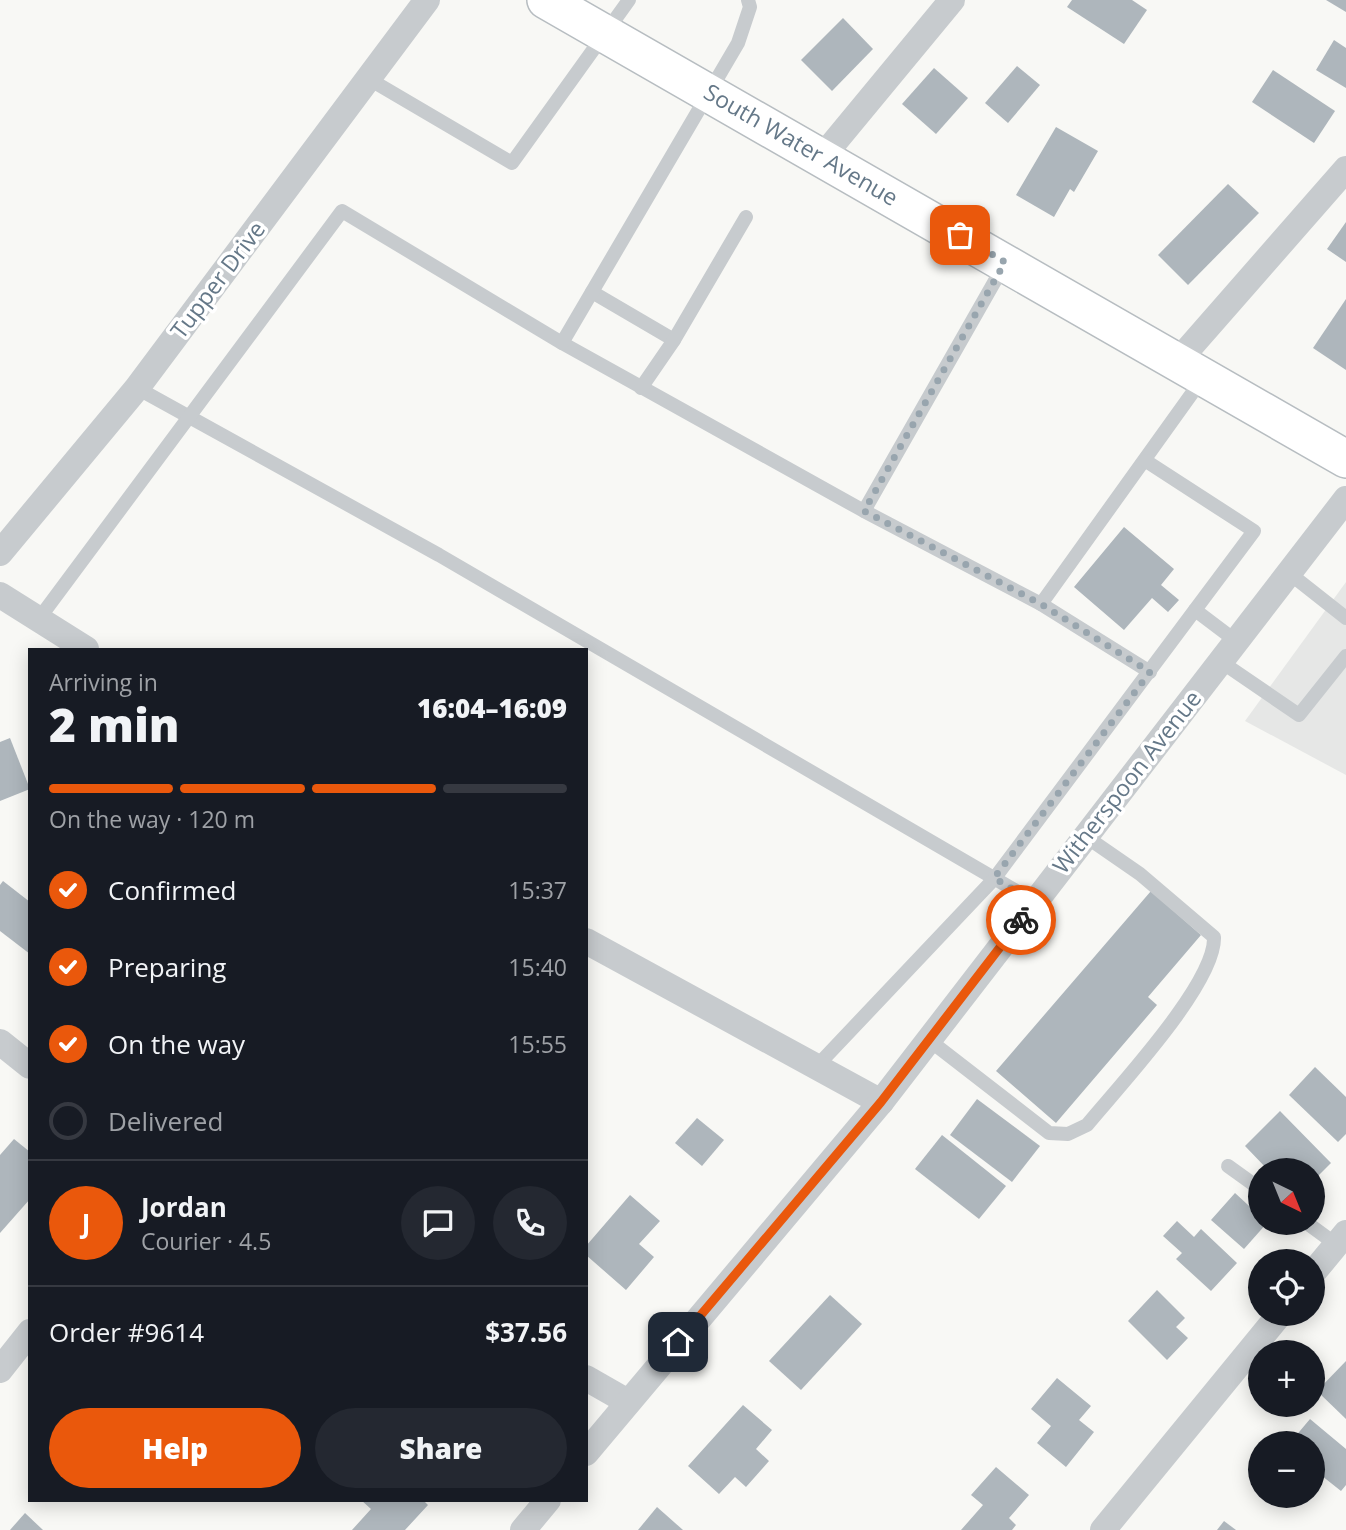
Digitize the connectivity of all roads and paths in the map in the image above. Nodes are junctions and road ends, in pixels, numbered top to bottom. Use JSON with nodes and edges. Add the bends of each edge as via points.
{"nodes":[{"id":1,"x":427,"y":0,"type":"edge"},
{"id":2,"x":546,"y":0,"type":"edge"},
{"id":3,"x":629,"y":0,"type":"edge"},
{"id":4,"x":748,"y":0,"type":"edge"},
{"id":5,"x":952,"y":0,"type":"edge"},
{"id":6,"x":605,"y":34,"type":"junction"},
{"id":7,"x":369,"y":79,"type":"junction"},
{"id":8,"x":707,"y":91,"type":"junction"},
{"id":9,"x":823,"y":156,"type":"junction"},
{"id":10,"x":1346,"y":169,"type":"edge"},
{"id":11,"x":746,"y":217,"type":"dead end"},
{"id":12,"x":1005,"y":262,"type":"junction"},
{"id":13,"x":592,"y":292,"type":"junction"},
{"id":14,"x":674,"y":340,"type":"junction"},
{"id":15,"x":562,"y":343,"type":"junction"},
{"id":16,"x":1190,"y":369,"type":"junction"},
{"id":17,"x":137,"y":388,"type":"junction"},
{"id":18,"x":641,"y":388,"type":"junction"},
{"id":19,"x":188,"y":416,"type":"junction"},
{"id":20,"x":1346,"y":458,"type":"edge"},
{"id":21,"x":1146,"y":461,"type":"junction"},
{"id":22,"x":1346,"y":499,"type":"edge"},
{"id":23,"x":864,"y":511,"type":"junction"},
{"id":24,"x":0,"y":553,"type":"edge"},
{"id":25,"x":1289,"y":573,"type":"junction"},
{"id":26,"x":0,"y":594,"type":"edge"},
{"id":27,"x":1041,"y":604,"type":"junction"},
{"id":28,"x":1195,"y":610,"type":"junction"},
{"id":29,"x":1346,"y":618,"type":"edge"},
{"id":30,"x":38,"y":620,"type":"junction"},
{"id":31,"x":84,"y":648,"type":"edge"},
{"id":32,"x":1228,"y":651,"type":"junction"},
{"id":33,"x":1346,"y":656,"type":"edge"},
{"id":34,"x":1150,"y":672,"type":"junction"},
{"id":35,"x":1086,"y":836,"type":"junction"},
{"id":36,"x":994,"y":878,"type":"junction"},
{"id":37,"x":1035,"y":902,"type":"junction"},
{"id":38,"x":588,"y":942,"type":"edge"},
{"id":39,"x":929,"y":1040,"type":"junction"},
{"id":40,"x":0,"y":1042,"type":"edge"},
{"id":41,"x":28,"y":1064,"type":"edge"},
{"id":42,"x":816,"y":1067,"type":"junction"},
{"id":43,"x":881,"y":1102,"type":"junction"},
{"id":44,"x":1228,"y":1166,"type":"dead end"},
{"id":45,"x":1248,"y":1180,"type":"edge"},
{"id":46,"x":1325,"y":1231,"type":"edge"},
{"id":47,"x":1341,"y":1239,"type":"edge"},
{"id":48,"x":1325,"y":1258,"type":"edge"},
{"id":49,"x":1270,"y":1326,"type":"edge"},
{"id":50,"x":28,"y":1335,"type":"edge"},
{"id":51,"x":0,"y":1370,"type":"edge"},
{"id":52,"x":588,"y":1379,"type":"edge"},
{"id":53,"x":628,"y":1402,"type":"junction"},
{"id":54,"x":588,"y":1450,"type":"edge"},
{"id":55,"x":546,"y":1502,"type":"edge"},
{"id":56,"x":523,"y":1530,"type":"edge"},
{"id":57,"x":1103,"y":1530,"type":"edge"}],
"edges":[{"from":1,"to":7,"type":"street","name":"Tupper Drive"},
{"from":2,"to":6,"type":"main road","name":"South Water Avenue"},
{"from":3,"to":6,"type":"lane"},
{"from":4,"to":8,"type":"lane","via":[[750,7],[737,43]]},
{"from":5,"to":9,"type":"street"},
{"from":6,"to":7,"type":"lane","via":[[512,163]]},
{"from":6,"to":8,"type":"main road","name":"South Water Avenue"},
{"from":7,"to":17,"type":"street","name":"Tupper Drive"},
{"from":8,"to":9,"type":"main road","name":"South Water Avenue"},
{"from":8,"to":13,"type":"lane"},
{"from":9,"to":12,"type":"main road","name":"South Water Avenue"},
{"from":10,"to":16,"type":"street"},
{"from":11,"to":14,"type":"lane"},
{"from":12,"to":16,"type":"main road","name":"South Water Avenue"},
{"from":12,"to":23,"type":"lane"},
{"from":13,"to":14,"type":"lane"},
{"from":13,"to":15,"type":"lane"},
{"from":14,"to":18,"type":"lane"},
{"from":15,"to":18,"type":"lane"},
{"from":15,"to":19,"type":"lane","via":[[342,211]]},
{"from":16,"to":20,"type":"main road","name":"South Water Avenue"},
{"from":16,"to":21,"type":"lane"},
{"from":17,"to":19,"type":"lane"},
{"from":17,"to":24,"type":"street","name":"Tupper Drive"},
{"from":18,"to":23,"type":"lane"},
{"from":19,"to":30,"type":"lane"},
{"from":19,"to":36,"type":"lane","via":[[439,555]]},
{"from":21,"to":27,"type":"lane"},
{"from":21,"to":28,"type":"lane","via":[[1254,531]]},
{"from":22,"to":25,"type":"street","name":"Witherspoon Avenue"},
{"from":23,"to":27,"type":"lane"},
{"from":25,"to":29,"type":"lane"},
{"from":25,"to":32,"type":"street","name":"Witherspoon Avenue"},
{"from":26,"to":30,"type":"street"},
{"from":27,"to":34,"type":"lane"},
{"from":28,"to":32,"type":"lane"},
{"from":28,"to":34,"type":"lane"},
{"from":30,"to":31,"type":"street"},
{"from":32,"to":33,"type":"lane","via":[[1299,715]]},
{"from":32,"to":35,"type":"street","name":"Witherspoon Avenue"},
{"from":34,"to":36,"type":"lane"},
{"from":35,"to":37,"type":"street","name":"Witherspoon Avenue"},
{"from":35,"to":39,"type":"lane","via":[[1140,874],[1214,937],[1215,949],[1192,996],[1087,1125],[1068,1134],[1049,1133]]},
{"from":36,"to":37,"type":"lane"},
{"from":36,"to":42,"type":"lane"},
{"from":37,"to":39,"type":"street","name":"Witherspoon Avenue"},
{"from":38,"to":42,"type":"street"},
{"from":39,"to":43,"type":"street","name":"Witherspoon Avenue"},
{"from":40,"to":41,"type":"street"},
{"from":42,"to":43,"type":"street"},
{"from":43,"to":53,"type":"street","name":"Witherspoon Avenue"},
{"from":44,"to":45,"type":"lane"},
{"from":46,"to":47,"type":"lane"},
{"from":47,"to":48,"type":"street"},
{"from":49,"to":57,"type":"street"},
{"from":50,"to":51,"type":"street"},
{"from":52,"to":53,"type":"street"},
{"from":53,"to":54,"type":"street","name":"Witherspoon Avenue"},
{"from":55,"to":56,"type":"street"}]}
